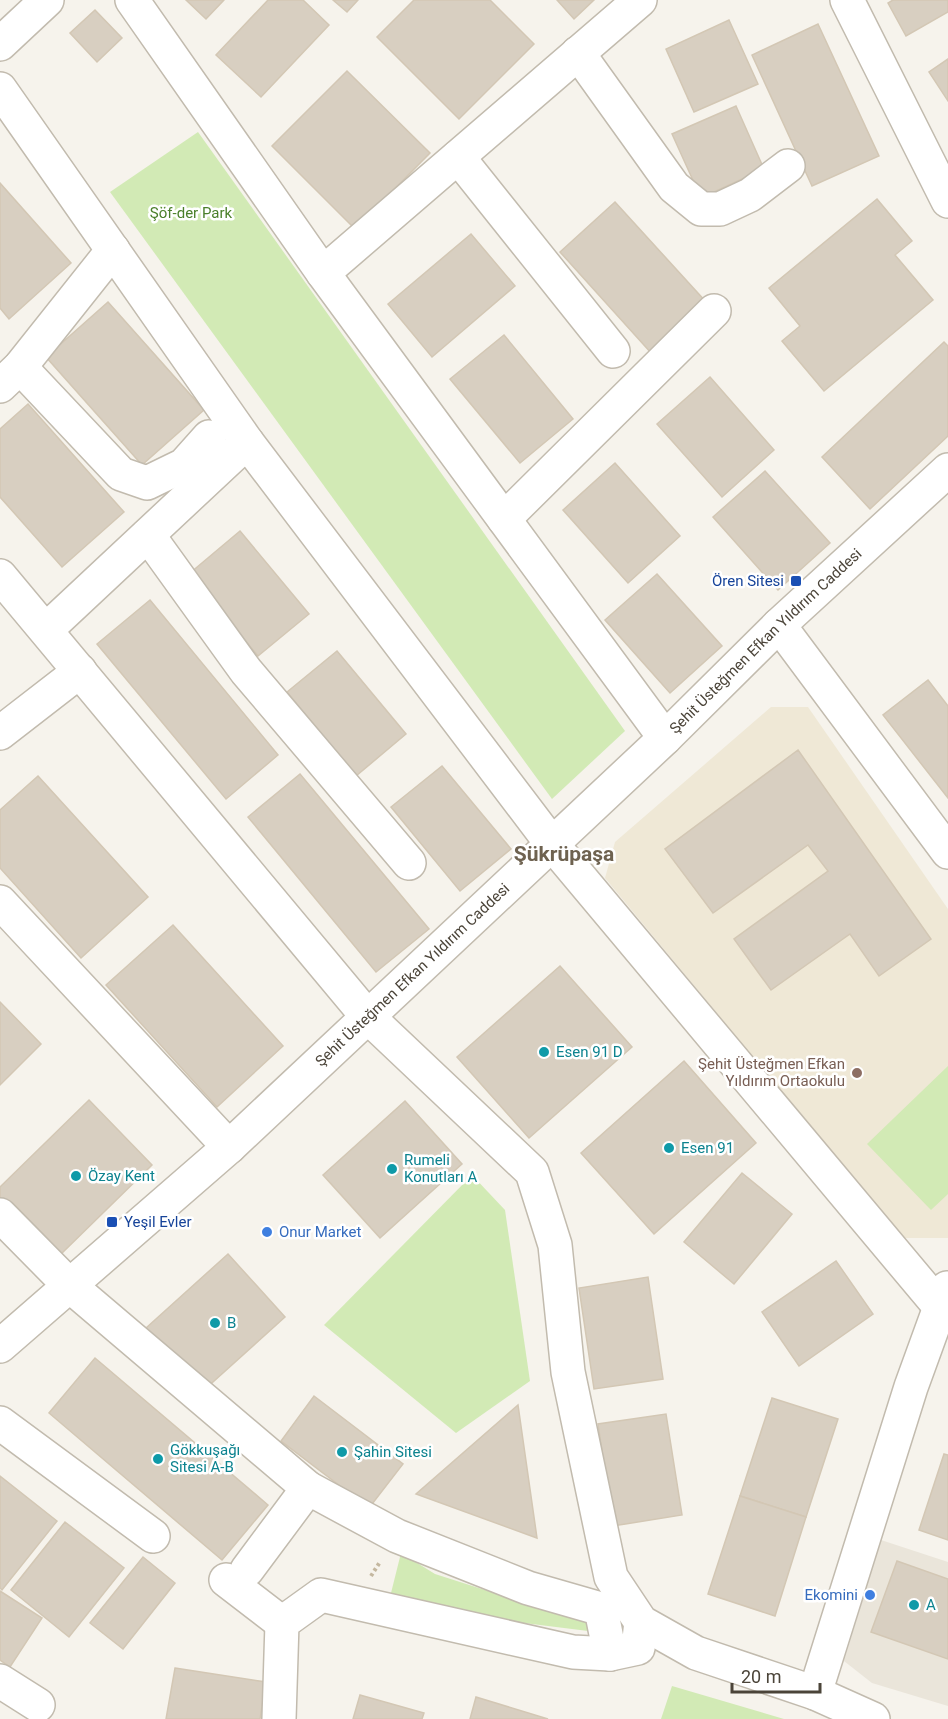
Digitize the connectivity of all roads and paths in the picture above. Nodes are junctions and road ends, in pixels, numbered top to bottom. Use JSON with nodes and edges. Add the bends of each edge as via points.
{"nodes":[{"id":1,"x":47,"y":0,"type":"edge"},
{"id":2,"x":132,"y":0,"type":"edge"},
{"id":3,"x":640,"y":0,"type":"edge"},
{"id":4,"x":847,"y":0,"type":"edge"},
{"id":5,"x":0,"y":44,"type":"edge"},
{"id":6,"x":578,"y":53,"type":"junction"},
{"id":7,"x":0,"y":89,"type":"edge"},
{"id":8,"x":458,"y":157,"type":"junction"},
{"id":9,"x":788,"y":166,"type":"dead end"},
{"id":10,"x":948,"y":201,"type":"edge"},
{"id":11,"x":113,"y":250,"type":"junction"},
{"id":12,"x":323,"y":273,"type":"junction"},
{"id":13,"x":714,"y":311,"type":"dead end"},
{"id":14,"x":613,"y":351,"type":"dead end"},
{"id":15,"x":10,"y":376,"type":"edge"},
{"id":16,"x":209,"y":437,"type":"dead end"},
{"id":17,"x":247,"y":442,"type":"junction"},
{"id":18,"x":948,"y":470,"type":"edge"},
{"id":19,"x":504,"y":519,"type":"junction"},
{"id":20,"x":148,"y":535,"type":"junction"},
{"id":21,"x":0,"y":576,"type":"edge"},
{"id":22,"x":779,"y":625,"type":"junction"},
{"id":23,"x":46,"y":630,"type":"junction"},
{"id":24,"x":80,"y":671,"type":"junction"},
{"id":25,"x":0,"y":733,"type":"edge"},
{"id":26,"x":664,"y":738,"type":"junction"},
{"id":27,"x":552,"y":844,"type":"junction"},
{"id":28,"x":948,"y":852,"type":"edge"},
{"id":29,"x":409,"y":863,"type":"dead end"},
{"id":30,"x":0,"y":902,"type":"edge"},
{"id":31,"x":367,"y":1016,"type":"junction"},
{"id":32,"x":229,"y":1147,"type":"junction"},
{"id":33,"x":0,"y":1215,"type":"edge"},
{"id":34,"x":69,"y":1285,"type":"junction"},
{"id":35,"x":944,"y":1296,"type":"edge"},
{"id":36,"x":0,"y":1346,"type":"edge"},
{"id":37,"x":0,"y":1423,"type":"edge"},
{"id":38,"x":308,"y":1488,"type":"junction"},
{"id":39,"x":153,"y":1536,"type":"dead end"},
{"id":40,"x":397,"y":1536,"type":"junction"},
{"id":41,"x":354,"y":1602,"type":"junction"},
{"id":42,"x":641,"y":1622,"type":"junction"},
{"id":43,"x":282,"y":1623,"type":"junction"},
{"id":44,"x":610,"y":1654,"type":"junction"},
{"id":45,"x":0,"y":1681,"type":"edge"},
{"id":46,"x":815,"y":1693,"type":"junction"},
{"id":47,"x":38,"y":1705,"type":"dead end"},
{"id":48,"x":867,"y":1718,"type":"edge"},
{"id":49,"x":279,"y":1719,"type":"edge"}],
"edges":[{"from":1,"to":5,"type":"street"},
{"from":2,"to":12,"type":"street"},
{"from":3,"to":6,"type":"street"},
{"from":4,"to":10,"type":"street"},
{"from":6,"to":8,"type":"street"},
{"from":6,"to":9,"type":"street","via":[[674,187],[701,209],[720,210],[750,195]]},
{"from":7,"to":11,"type":"street"},
{"from":8,"to":12,"type":"street"},
{"from":8,"to":14,"type":"street"},
{"from":11,"to":15,"type":"street"},
{"from":11,"to":17,"type":"street"},
{"from":12,"to":19,"type":"street"},
{"from":13,"to":19,"type":"street"},
{"from":15,"to":16,"type":"street","via":[[121,474],[147,483],[184,465]]},
{"from":17,"to":20,"type":"street"},
{"from":17,"to":27,"type":"street"},
{"from":18,"to":22,"type":"street","name":"Şehit Üsteğmen Efkan Yıldırım Caddesi"},
{"from":19,"to":26,"type":"street"},
{"from":20,"to":23,"type":"street"},
{"from":20,"to":29,"type":"street","via":[[246,671]]},
{"from":21,"to":23,"type":"street"},
{"from":22,"to":26,"type":"street","name":"Şehit Üsteğmen Efkan Yıldırım Caddesi"},
{"from":22,"to":28,"type":"street"},
{"from":23,"to":24,"type":"street"},
{"from":24,"to":25,"type":"street"},
{"from":24,"to":31,"type":"street"},
{"from":26,"to":27,"type":"street","name":"Şehit Üsteğmen Efkan Yıldırım Caddesi"},
{"from":27,"to":31,"type":"street","name":"Şehit Üsteğmen Efkan Yıldırım Caddesi"},
{"from":27,"to":35,"type":"street"},
{"from":30,"to":32,"type":"street"},
{"from":31,"to":32,"type":"street","name":"Şehit Üsteğmen Efkan Yıldırım Caddesi"},
{"from":31,"to":42,"type":"street","via":[[532,1172],[555,1245],[568,1372],[611,1576]]},
{"from":32,"to":34,"type":"street","name":"Şehit Üsteğmen Efkan Yıldırım Caddesi"},
{"from":33,"to":34,"type":"street"},
{"from":34,"to":36,"type":"street","name":"Şehit Üsteğmen Efkan Yıldırım Caddesi"},
{"from":34,"to":38,"type":"street"},
{"from":35,"to":46,"type":"street"},
{"from":37,"to":39,"type":"street"},
{"from":38,"to":40,"type":"street"},
{"from":38,"to":43,"type":"street","via":[[236,1575]]},
{"from":40,"to":41,"type":"path"},
{"from":40,"to":44,"type":"street","via":[[528,1588],[601,1609]]},
{"from":41,"to":43,"type":"street","via":[[321,1594]]},
{"from":41,"to":44,"type":"street","via":[[573,1652]]},
{"from":42,"to":44,"type":"street","via":[[638,1647]]},
{"from":42,"to":46,"type":"street","via":[[696,1653]]},
{"from":43,"to":49,"type":"street"},
{"from":45,"to":47,"type":"street"},
{"from":46,"to":48,"type":"street"}]}
